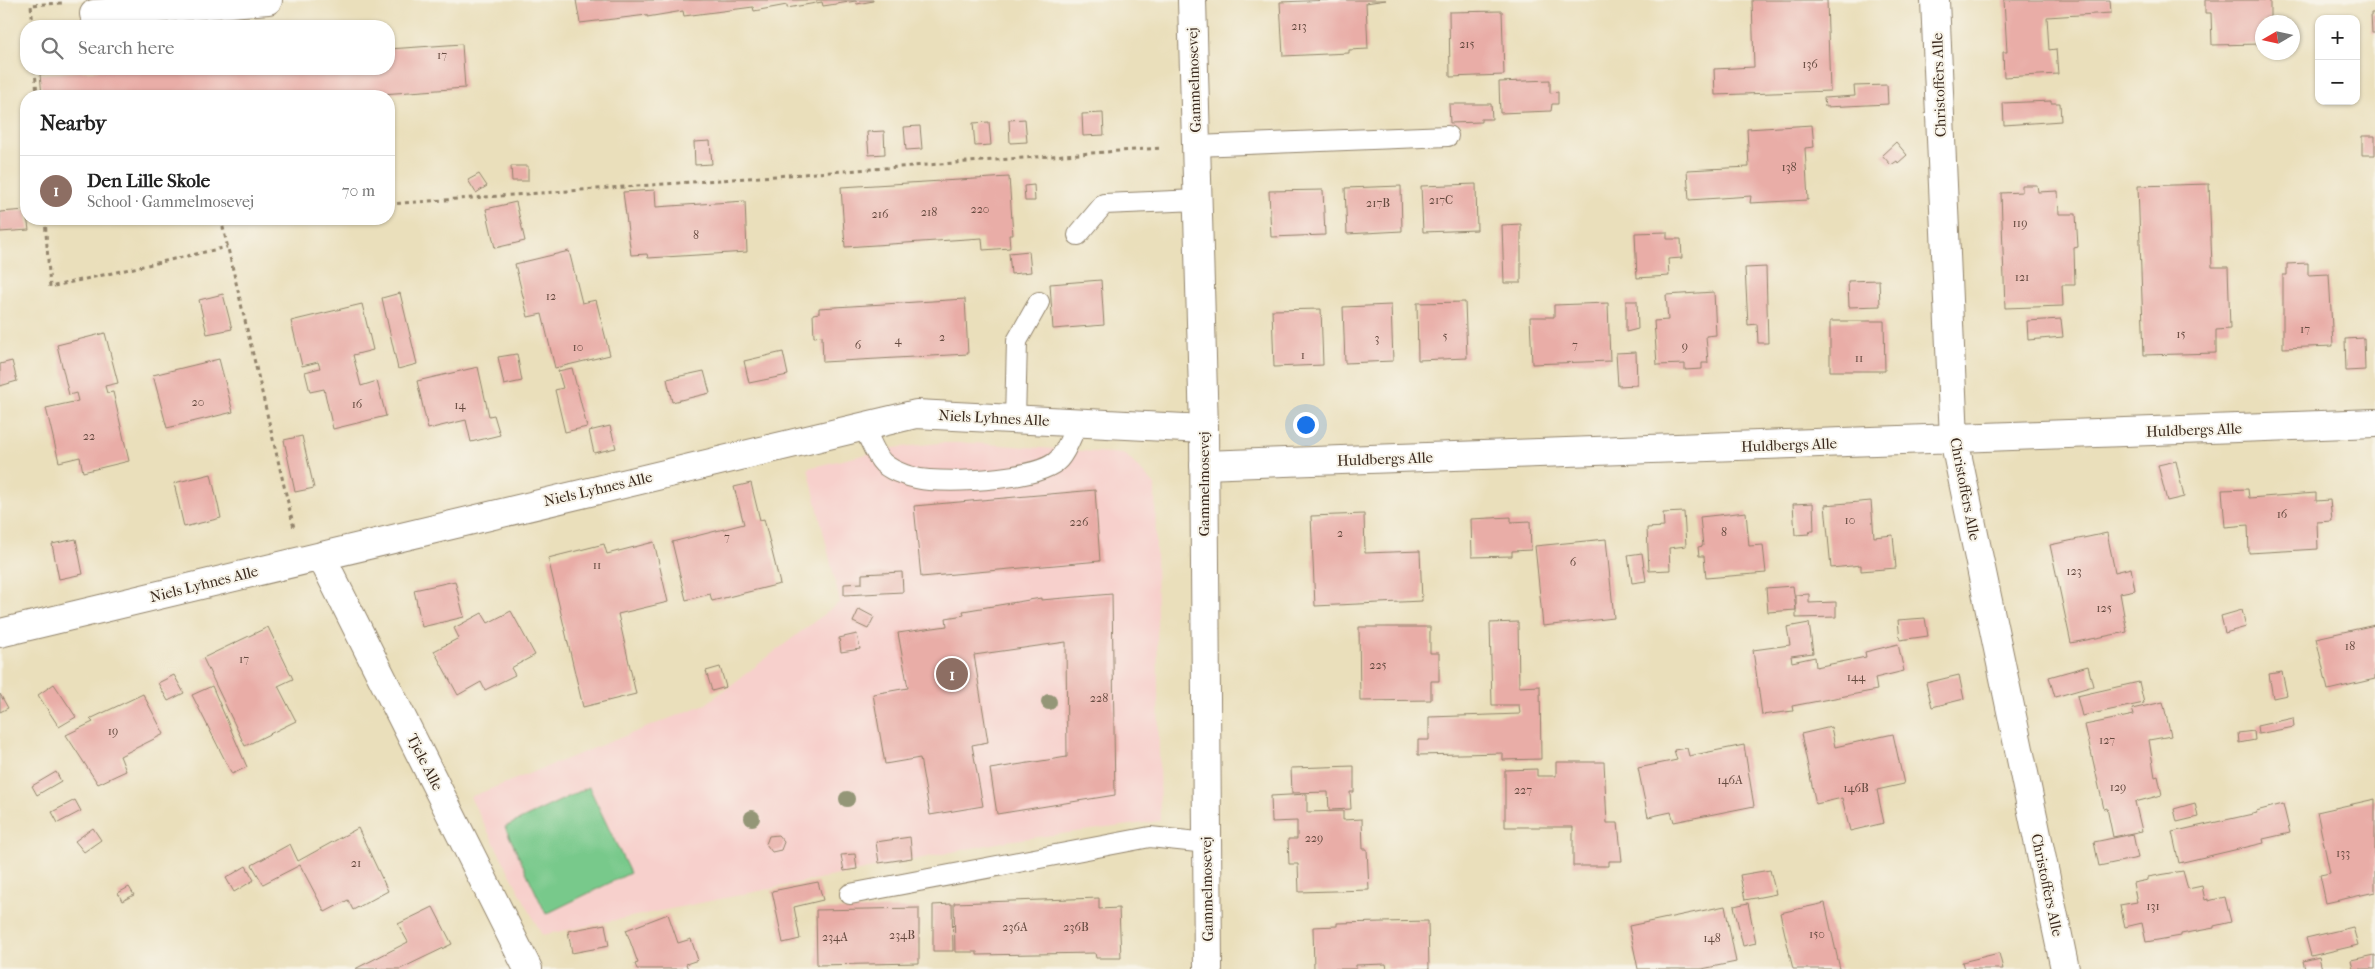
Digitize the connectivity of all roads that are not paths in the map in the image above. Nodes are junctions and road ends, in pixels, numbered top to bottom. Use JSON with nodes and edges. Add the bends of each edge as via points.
{"nodes":[{"id":1,"x":258,"y":0,"type":"edge"},
{"id":2,"x":1192,"y":0,"type":"edge"},
{"id":3,"x":1935,"y":0,"type":"edge"},
{"id":4,"x":94,"y":14,"type":"dead end"},
{"id":5,"x":1448,"y":136,"type":"dead end"},
{"id":6,"x":1196,"y":146,"type":"junction"},
{"id":7,"x":1198,"y":200,"type":"junction"},
{"id":8,"x":1078,"y":235,"type":"dead end"},
{"id":9,"x":1039,"y":302,"type":"dead end"},
{"id":10,"x":1016,"y":419,"type":"junction"},
{"id":11,"x":1078,"y":422,"type":"junction"},
{"id":12,"x":2375,"y":423,"type":"edge"},
{"id":13,"x":864,"y":426,"type":"junction"},
{"id":14,"x":1204,"y":429,"type":"junction"},
{"id":15,"x":1954,"y":439,"type":"junction"},
{"id":16,"x":1204,"y":465,"type":"junction"},
{"id":17,"x":312,"y":558,"type":"junction"},
{"id":18,"x":0,"y":633,"type":"edge"},
{"id":19,"x":1207,"y":843,"type":"junction"},
{"id":20,"x":850,"y":894,"type":"dead end"},
{"id":21,"x":528,"y":969,"type":"edge"},
{"id":22,"x":1208,"y":969,"type":"edge"},
{"id":23,"x":2065,"y":969,"type":"edge"}],
"edges":[{"from":1,"to":4,"type":"street"},
{"from":2,"to":6,"type":"street","name":"Gammelmosevej"},
{"from":3,"to":15,"type":"street","name":"Christoffers Alle"},
{"from":5,"to":6,"type":"lane"},
{"from":6,"to":7,"type":"street","name":"Gammelmosevej"},
{"from":7,"to":8,"type":"lane","via":[[1104,204]]},
{"from":7,"to":14,"type":"street","name":"Gammelmosevej"},
{"from":9,"to":10,"type":"lane","via":[[1017,340]]},
{"from":10,"to":11,"type":"street","name":"Niels Lyhnes Alle"},
{"from":10,"to":13,"type":"street","name":"Niels Lyhnes Alle","via":[[916,414]]},
{"from":11,"to":13,"type":"lane","via":[[1059,459],[1051,466],[1034,472],[983,479],[928,480],[898,472],[882,462]]},
{"from":11,"to":14,"type":"street","name":"Niels Lyhnes Alle"},
{"from":12,"to":15,"type":"street","name":"Huldbergs Alle"},
{"from":13,"to":17,"type":"street","name":"Niels Lyhnes Alle"},
{"from":14,"to":16,"type":"street","name":"Gammelmosevej"},
{"from":15,"to":16,"type":"street","name":"Huldbergs Alle"},
{"from":15,"to":23,"type":"street","name":"Christoffers Alle"},
{"from":16,"to":19,"type":"street","name":"Gammelmosevej"},
{"from":17,"to":18,"type":"street","name":"Niels Lyhnes Alle"},
{"from":17,"to":21,"type":"street","name":"Tjele Alle"},
{"from":19,"to":20,"type":"lane","via":[[1150,837]]},
{"from":19,"to":22,"type":"street","name":"Gammelmosevej"}]}
